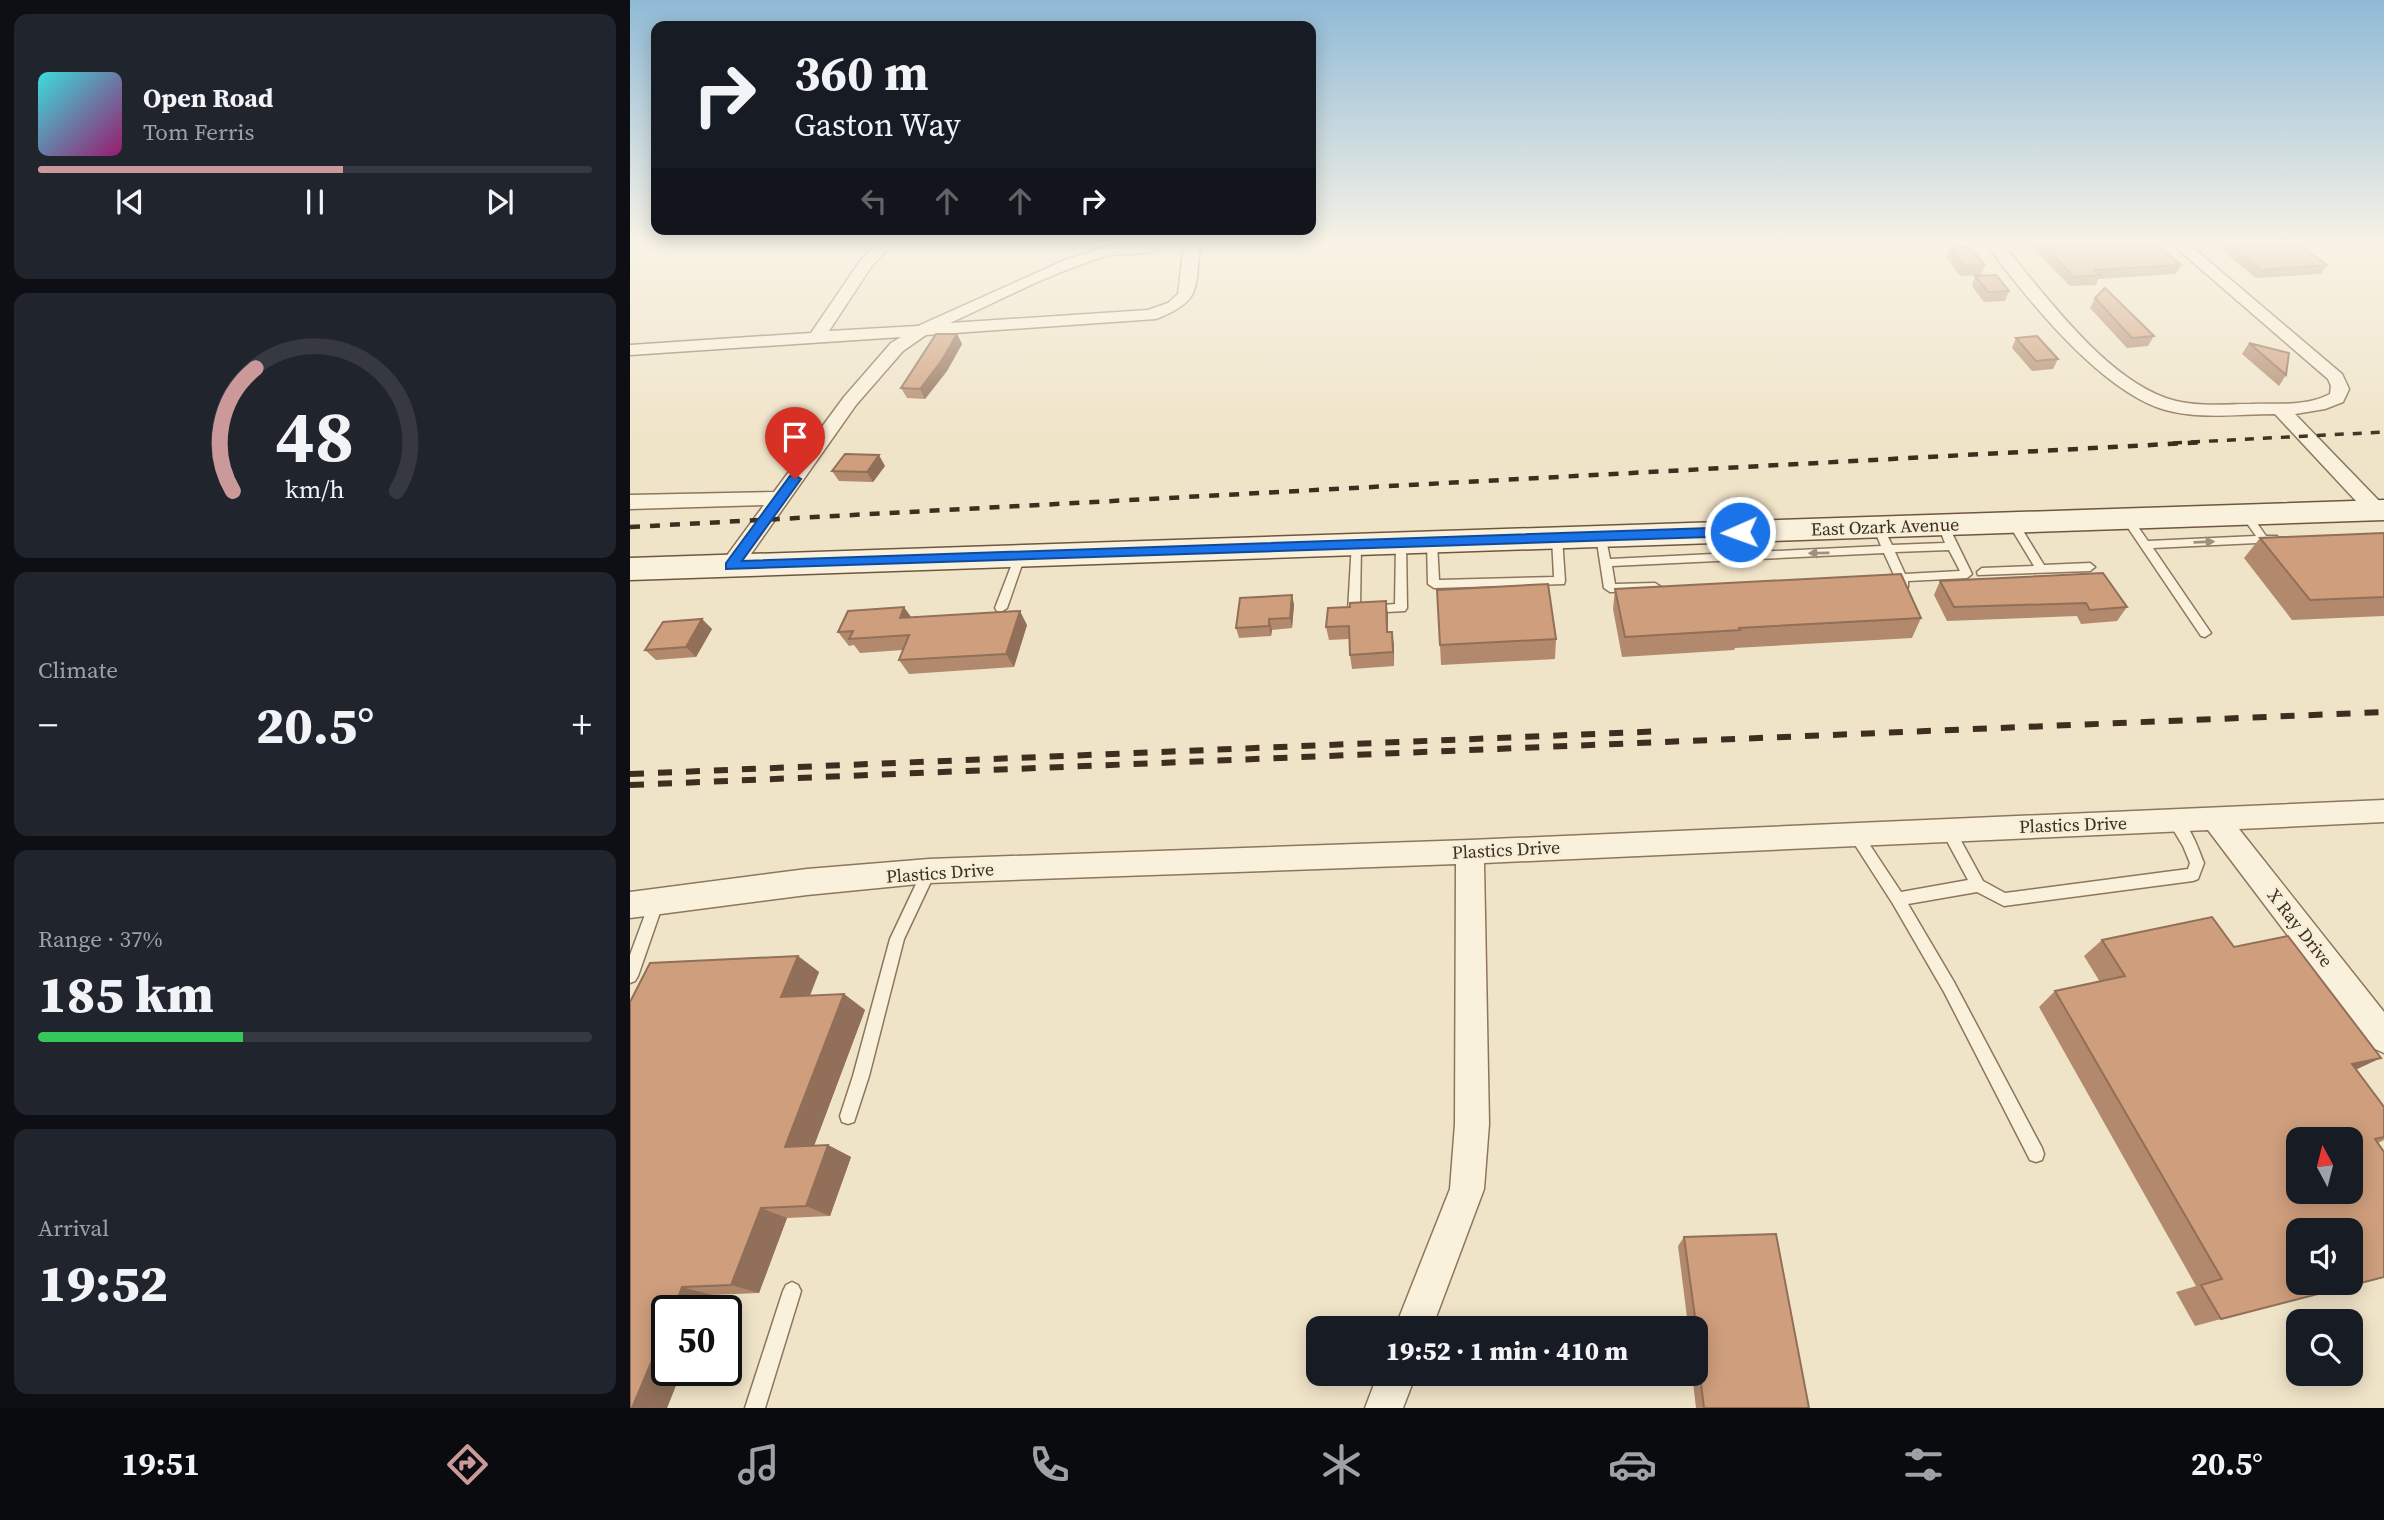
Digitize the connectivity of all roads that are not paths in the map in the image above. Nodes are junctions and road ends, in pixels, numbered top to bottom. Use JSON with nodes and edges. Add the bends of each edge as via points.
{"nodes":[{"id":1,"x":834,"y":311,"type":"edge"},
{"id":2,"x":965,"y":311,"type":"edge"},
{"id":3,"x":1165,"y":311,"type":"edge"},
{"id":4,"x":2053,"y":311,"type":"edge"},
{"id":5,"x":2260,"y":311,"type":"edge"},
{"id":6,"x":924,"y":329,"type":"junction"},
{"id":7,"x":817,"y":337,"type":"junction"},
{"id":8,"x":630,"y":349,"type":"edge"},
{"id":9,"x":2279,"y":408,"type":"junction"},
{"id":10,"x":781,"y":498,"type":"junction"},
{"id":11,"x":630,"y":502,"type":"edge"},
{"id":12,"x":2381,"y":511,"type":"edge"},
{"id":13,"x":2246,"y":515,"type":"junction"},
{"id":14,"x":2127,"y":519,"type":"junction"},
{"id":15,"x":2013,"y":523,"type":"junction"},
{"id":16,"x":1947,"y":535,"type":"junction"},
{"id":17,"x":1558,"y":538,"type":"junction"},
{"id":18,"x":1882,"y":539,"type":"junction"},
{"id":19,"x":2290,"y":539,"type":"edge"},
{"id":20,"x":2264,"y":540,"type":"junction"},
{"id":21,"x":1432,"y":542,"type":"junction"},
{"id":22,"x":1401,"y":543,"type":"junction"},
{"id":23,"x":1356,"y":545,"type":"junction"},
{"id":24,"x":2144,"y":545,"type":"junction"},
{"id":25,"x":1603,"y":550,"type":"junction"},
{"id":26,"x":1020,"y":556,"type":"junction"},
{"id":27,"x":731,"y":566,"type":"junction"},
{"id":28,"x":2090,"y":567,"type":"dead end"},
{"id":29,"x":630,"y":569,"type":"edge"},
{"id":30,"x":2041,"y":569,"type":"junction"},
{"id":31,"x":1982,"y":572,"type":"dead end"},
{"id":32,"x":1900,"y":578,"type":"junction"},
{"id":33,"x":1874,"y":579,"type":"edge"},
{"id":34,"x":1662,"y":587,"type":"edge"},
{"id":35,"x":1911,"y":599,"type":"edge"},
{"id":36,"x":1001,"y":608,"type":"dead end"},
{"id":37,"x":2205,"y":634,"type":"dead end"},
{"id":38,"x":2384,"y":811,"type":"edge"},
{"id":39,"x":2215,"y":819,"type":"junction"},
{"id":40,"x":2175,"y":821,"type":"junction"},
{"id":41,"x":1948,"y":830,"type":"junction"},
{"id":42,"x":1855,"y":834,"type":"junction"},
{"id":43,"x":1470,"y":852,"type":"junction"},
{"id":44,"x":929,"y":871,"type":"junction"},
{"id":45,"x":1978,"y":886,"type":"junction"},
{"id":46,"x":1898,"y":899,"type":"junction"},
{"id":47,"x":658,"y":900,"type":"junction"},
{"id":48,"x":630,"y":905,"type":"edge"},
{"id":49,"x":630,"y":976,"type":"edge"},
{"id":50,"x":2384,"y":1037,"type":"edge"},
{"id":51,"x":848,"y":1116,"type":"dead end"},
{"id":52,"x":2036,"y":1154,"type":"dead end"},
{"id":53,"x":792,"y":1290,"type":"dead end"},
{"id":54,"x":1419,"y":1316,"type":"edge"},
{"id":55,"x":1392,"y":1386,"type":"edge"},
{"id":56,"x":755,"y":1408,"type":"edge"},
{"id":57,"x":1384,"y":1408,"type":"edge"}],
"edges":[{"from":1,"to":7,"type":"street"},
{"from":2,"to":6,"type":"street"},
{"from":3,"to":6,"type":"street"},
{"from":4,"to":9,"type":"street","via":[[2135,392],[2184,408]]},
{"from":5,"to":9,"type":"street","via":[[2340,383],[2341,392],[2330,402]]},
{"from":6,"to":7,"type":"street"},
{"from":6,"to":10,"type":"street","via":[[883,360]]},
{"from":7,"to":8,"type":"street"},
{"from":9,"to":12,"type":"street"},
{"from":10,"to":11,"type":"street"},
{"from":10,"to":27,"type":"street"},
{"from":12,"to":13,"type":"main road","name":"East Ozark Avenue"},
{"from":13,"to":14,"type":"main road","name":"East Ozark Avenue"},
{"from":13,"to":20,"type":"lane"},
{"from":14,"to":15,"type":"main road","name":"East Ozark Avenue"},
{"from":14,"to":24,"type":"lane"},
{"from":15,"to":16,"type":"main road","name":"East Ozark Avenue"},
{"from":15,"to":30,"type":"lane"},
{"from":16,"to":18,"type":"main road","name":"East Ozark Avenue"},
{"from":16,"to":18,"type":"lane","via":[[1915,550]]},
{"from":16,"to":32,"type":"lane","via":[[1966,574],[1926,571]]},
{"from":17,"to":21,"type":"main road","name":"East Ozark Avenue"},
{"from":17,"to":21,"type":"lane","via":[[1560,581],[1434,584]]},
{"from":17,"to":25,"type":"main road","name":"East Ozark Avenue"},
{"from":18,"to":25,"type":"main road","name":"East Ozark Avenue"},
{"from":18,"to":32,"type":"lane"},
{"from":19,"to":20,"type":"lane"},
{"from":24,"to":20,"type":"lane","one_way":true},
{"from":21,"to":22,"type":"main road","name":"East Ozark Avenue"},
{"from":22,"to":23,"type":"main road","name":"East Ozark Avenue"},
{"from":22,"to":23,"type":"lane","via":[[1401,608],[1354,611]]},
{"from":23,"to":26,"type":"main road","name":"East Ozark Avenue"},
{"from":24,"to":37,"type":"lane"},
{"from":25,"to":34,"type":"lane","via":[[1610,589]]},
{"from":26,"to":27,"type":"main road","name":"East Ozark Avenue"},
{"from":26,"to":36,"type":"lane"},
{"from":27,"to":29,"type":"main road","name":"East Ozark Avenue"},
{"from":28,"to":30,"type":"lane"},
{"from":30,"to":31,"type":"lane"},
{"from":32,"to":33,"type":"lane"},
{"from":32,"to":35,"type":"lane"},
{"from":38,"to":39,"type":"street","name":"Plastics Drive"},
{"from":39,"to":40,"type":"street","name":"Plastics Drive"},
{"from":39,"to":50,"type":"street","name":"X Ray Drive"},
{"from":40,"to":41,"type":"street","name":"Plastics Drive"},
{"from":40,"to":45,"type":"lane","via":[[2197,863],[2193,875],[2004,900]]},
{"from":41,"to":42,"type":"street","name":"Plastics Drive"},
{"from":41,"to":45,"type":"lane"},
{"from":42,"to":43,"type":"street","name":"Plastics Drive"},
{"from":42,"to":46,"type":"lane"},
{"from":43,"to":44,"type":"street","name":"Plastics Drive"},
{"from":43,"to":54,"type":"street","via":[[1472,1124],[1467,1189]]},
{"from":44,"to":47,"type":"street","name":"Plastics Drive"},
{"from":44,"to":51,"type":"lane","via":[[897,939]]},
{"from":45,"to":46,"type":"lane"},
{"from":46,"to":52,"type":"lane"},
{"from":47,"to":48,"type":"street","name":"Plastics Drive"},
{"from":47,"to":49,"type":"lane"},
{"from":53,"to":56,"type":"lane"},
{"from":55,"to":57,"type":"street"}]}
